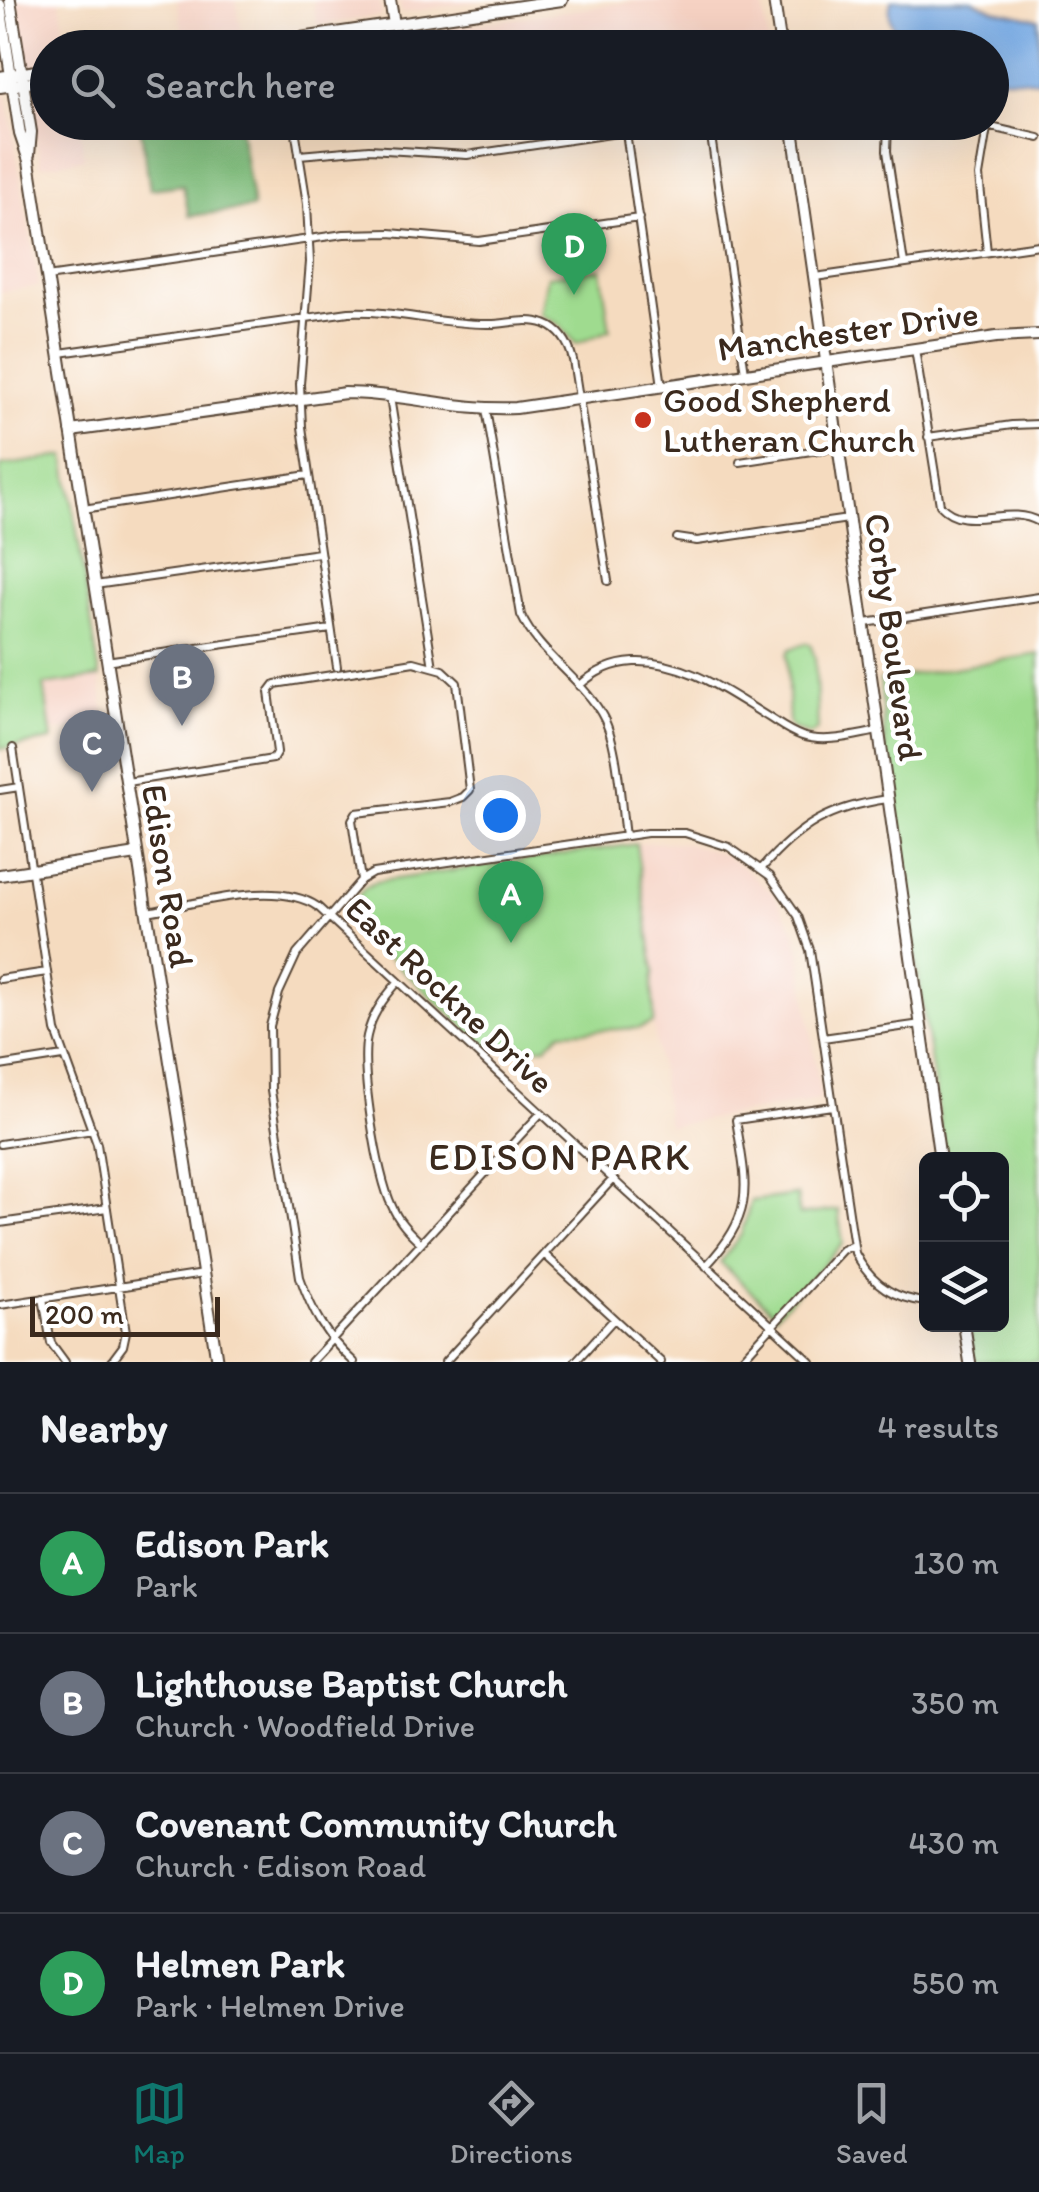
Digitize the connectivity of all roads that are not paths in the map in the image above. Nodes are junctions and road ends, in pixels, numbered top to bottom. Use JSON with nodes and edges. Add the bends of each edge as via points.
{"nodes":[{"id":1,"x":10,"y":0,"type":"edge"},
{"id":2,"x":390,"y":0,"type":"edge"},
{"id":3,"x":562,"y":0,"type":"edge"},
{"id":4,"x":774,"y":0,"type":"edge"},
{"id":5,"x":0,"y":5,"type":"edge"},
{"id":6,"x":394,"y":24,"type":"junction"},
{"id":7,"x":361,"y":30,"type":"edge"},
{"id":8,"x":779,"y":30,"type":"edge"},
{"id":9,"x":11,"y":80,"type":"edge"},
{"id":10,"x":1009,"y":132,"type":"edge"},
{"id":11,"x":1039,"y":138,"type":"edge"},
{"id":12,"x":297,"y":140,"type":"edge"},
{"id":13,"x":571,"y":140,"type":"edge"},
{"id":14,"x":627,"y":140,"type":"edge"},
{"id":15,"x":711,"y":140,"type":"edge"},
{"id":16,"x":795,"y":140,"type":"edge"},
{"id":17,"x":887,"y":140,"type":"edge"},
{"id":18,"x":985,"y":140,"type":"edge"},
{"id":19,"x":299,"y":155,"type":"junction"},
{"id":20,"x":638,"y":218,"type":"junction"},
{"id":21,"x":310,"y":238,"type":"junction"},
{"id":22,"x":1039,"y":245,"type":"edge"},
{"id":23,"x":987,"y":252,"type":"junction"},
{"id":24,"x":904,"y":264,"type":"junction"},
{"id":25,"x":47,"y":277,"type":"junction"},
{"id":26,"x":815,"y":277,"type":"junction"},
{"id":27,"x":305,"y":317,"type":"junction"},
{"id":28,"x":1039,"y":335,"type":"edge"},
{"id":29,"x":915,"y":349,"type":"junction"},
{"id":30,"x":59,"y":353,"type":"junction"},
{"id":31,"x":827,"y":362,"type":"junction"},
{"id":32,"x":746,"y":374,"type":"junction"},
{"id":33,"x":662,"y":387,"type":"junction"},
{"id":34,"x":390,"y":395,"type":"junction"},
{"id":35,"x":300,"y":397,"type":"junction"},
{"id":36,"x":579,"y":400,"type":"junction"},
{"id":37,"x":486,"y":409,"type":"junction"},
{"id":38,"x":1039,"y":424,"type":"edge"},
{"id":39,"x":70,"y":430,"type":"junction"},
{"id":40,"x":928,"y":437,"type":"junction"},
{"id":41,"x":839,"y":447,"type":"junction"},
{"id":42,"x":740,"y":462,"type":"dead end"},
{"id":43,"x":308,"y":476,"type":"junction"},
{"id":44,"x":83,"y":509,"type":"junction"},
{"id":45,"x":850,"y":518,"type":"junction"},
{"id":46,"x":1039,"y":522,"type":"edge"},
{"id":47,"x":676,"y":538,"type":"dead end"},
{"id":48,"x":320,"y":553,"type":"junction"},
{"id":49,"x":608,"y":581,"type":"dead end"},
{"id":50,"x":94,"y":585,"type":"junction"},
{"id":51,"x":1039,"y":597,"type":"edge"},
{"id":52,"x":865,"y":623,"type":"junction"},
{"id":53,"x":332,"y":629,"type":"junction"},
{"id":54,"x":106,"y":661,"type":"junction"},
{"id":55,"x":337,"y":667,"type":"dead end"},
{"id":56,"x":433,"y":667,"type":"junction"},
{"id":57,"x":579,"y":686,"type":"junction"},
{"id":58,"x":879,"y":731,"type":"junction"},
{"id":59,"x":13,"y":748,"type":"dead end"},
{"id":60,"x":126,"y":782,"type":"junction"},
{"id":61,"x":19,"y":787,"type":"junction"},
{"id":62,"x":0,"y":790,"type":"edge"},
{"id":63,"x":888,"y":799,"type":"junction"},
{"id":64,"x":625,"y":836,"type":"junction"},
{"id":65,"x":136,"y":854,"type":"junction"},
{"id":66,"x":762,"y":868,"type":"junction"},
{"id":67,"x":32,"y":870,"type":"junction"},
{"id":68,"x":0,"y":875,"type":"edge"},
{"id":69,"x":361,"y":880,"type":"junction"},
{"id":70,"x":146,"y":912,"type":"junction"},
{"id":71,"x":327,"y":916,"type":"junction"},
{"id":72,"x":47,"y":972,"type":"junction"},
{"id":73,"x":0,"y":980,"type":"edge"},
{"id":74,"x":398,"y":982,"type":"junction"},
{"id":75,"x":921,"y":1024,"type":"junction"},
{"id":76,"x":823,"y":1038,"type":"junction"},
{"id":77,"x":64,"y":1056,"type":"junction"},
{"id":78,"x":0,"y":1066,"type":"edge"},
{"id":79,"x":832,"y":1106,"type":"junction"},
{"id":80,"x":541,"y":1113,"type":"junction"},
{"id":81,"x":93,"y":1130,"type":"junction"},
{"id":82,"x":0,"y":1144,"type":"edge"},
{"id":83,"x":939,"y":1152,"type":"edge"},
{"id":84,"x":613,"y":1179,"type":"junction"},
{"id":85,"x":107,"y":1208,"type":"junction"},
{"id":86,"x":0,"y":1224,"type":"edge"},
{"id":87,"x":420,"y":1243,"type":"junction"},
{"id":88,"x":853,"y":1245,"type":"junction"},
{"id":89,"x":544,"y":1254,"type":"junction"},
{"id":90,"x":706,"y":1266,"type":"junction"},
{"id":91,"x":203,"y":1274,"type":"junction"},
{"id":92,"x":119,"y":1286,"type":"junction"},
{"id":93,"x":43,"y":1298,"type":"junction"},
{"id":94,"x":919,"y":1301,"type":"edge"},
{"id":95,"x":0,"y":1305,"type":"edge"},
{"id":96,"x":614,"y":1319,"type":"junction"},
{"id":97,"x":772,"y":1326,"type":"junction"},
{"id":98,"x":965,"y":1332,"type":"edge"},
{"id":99,"x":332,"y":1340,"type":"junction"},
{"id":100,"x":65,"y":1362,"type":"edge"},
{"id":101,"x":111,"y":1362,"type":"edge"},
{"id":102,"x":217,"y":1362,"type":"edge"},
{"id":103,"x":312,"y":1362,"type":"edge"},
{"id":104,"x":354,"y":1362,"type":"edge"},
{"id":105,"x":445,"y":1362,"type":"edge"},
{"id":106,"x":576,"y":1362,"type":"edge"},
{"id":107,"x":661,"y":1362,"type":"edge"},
{"id":108,"x":739,"y":1362,"type":"edge"},
{"id":109,"x":810,"y":1362,"type":"edge"},
{"id":110,"x":970,"y":1362,"type":"edge"}],
"edges":[{"from":1,"to":9,"type":"street"},
{"from":2,"to":6,"type":"street"},
{"from":3,"to":6,"type":"street"},
{"from":4,"to":8,"type":"street"},
{"from":5,"to":9,"type":"street"},
{"from":6,"to":7,"type":"street"},
{"from":9,"to":25,"type":"street","name":"Edison Road"},
{"from":10,"to":11,"type":"street"},
{"from":12,"to":19,"type":"street"},
{"from":13,"to":19,"type":"street","via":[[467,155],[369,149]]},
{"from":14,"to":20,"type":"street"},
{"from":15,"to":32,"type":"street"},
{"from":16,"to":26,"type":"street","name":"Corby Boulevard"},
{"from":17,"to":24,"type":"street"},
{"from":18,"to":23,"type":"street","via":[[979,194]]},
{"from":19,"to":21,"type":"street"},
{"from":20,"to":21,"type":"street","via":[[479,241],[361,233]]},
{"from":20,"to":33,"type":"street"},
{"from":21,"to":25,"type":"street"},
{"from":21,"to":27,"type":"street"},
{"from":22,"to":23,"type":"street"},
{"from":23,"to":24,"type":"street"},
{"from":24,"to":26,"type":"street"},
{"from":25,"to":30,"type":"street","name":"Edison Road"},
{"from":26,"to":31,"type":"street","name":"Corby Boulevard"},
{"from":27,"to":30,"type":"street"},
{"from":27,"to":35,"type":"street"},
{"from":27,"to":36,"type":"street","via":[[376,311],[466,324],[536,321],[568,345]]},
{"from":28,"to":29,"type":"street","name":"Manchester Drive"},
{"from":29,"to":31,"type":"street","name":"Manchester Drive"},
{"from":29,"to":40,"type":"street"},
{"from":30,"to":39,"type":"street","name":"Edison Road"},
{"from":31,"to":32,"type":"street","name":"Manchester Drive"},
{"from":31,"to":41,"type":"street","name":"Corby Boulevard"},
{"from":32,"to":33,"type":"street","name":"Manchester Drive"},
{"from":33,"to":36,"type":"street","name":"Manchester Drive"},
{"from":34,"to":35,"type":"street","name":"Manchester Drive"},
{"from":34,"to":37,"type":"street","name":"Manchester Drive"},
{"from":34,"to":56,"type":"street"},
{"from":35,"to":39,"type":"street","name":"Manchester Drive"},
{"from":35,"to":43,"type":"street"},
{"from":36,"to":37,"type":"street","name":"Manchester Drive"},
{"from":36,"to":49,"type":"street"},
{"from":37,"to":57,"type":"street","via":[[521,615]]},
{"from":38,"to":40,"type":"street"},
{"from":39,"to":44,"type":"street","name":"Edison Road"},
{"from":40,"to":46,"type":"street","via":[[937,498],[946,511],[970,519],[1018,514]]},
{"from":41,"to":42,"type":"street"},
{"from":41,"to":45,"type":"street","name":"Corby Boulevard"},
{"from":43,"to":44,"type":"street"},
{"from":43,"to":48,"type":"street"},
{"from":44,"to":50,"type":"street","name":"Edison Road"},
{"from":45,"to":47,"type":"street","via":[[697,541]]},
{"from":45,"to":52,"type":"street","name":"Corby Boulevard"},
{"from":48,"to":50,"type":"street"},
{"from":48,"to":53,"type":"street"},
{"from":50,"to":54,"type":"street","name":"Edison Road"},
{"from":51,"to":52,"type":"street"},
{"from":52,"to":58,"type":"street","name":"Corby Boulevard"},
{"from":53,"to":54,"type":"street"},
{"from":53,"to":55,"type":"street"},
{"from":54,"to":60,"type":"street","name":"Edison Road"},
{"from":56,"to":60,"type":"street","via":[[414,662],[276,684],[269,692],[274,759]]},
{"from":56,"to":69,"type":"street","via":[[457,684],[470,790],[463,798],[354,814]]},
{"from":57,"to":58,"type":"street","via":[[612,665],[672,666],[801,736]]},
{"from":57,"to":64,"type":"street","via":[[609,732]]},
{"from":58,"to":63,"type":"street","name":"Corby Boulevard"},
{"from":59,"to":61,"type":"street"},
{"from":60,"to":65,"type":"street","name":"Edison Road"},
{"from":61,"to":62,"type":"street"},
{"from":61,"to":67,"type":"street"},
{"from":63,"to":66,"type":"street","via":[[816,820]]},
{"from":63,"to":75,"type":"street","name":"Corby Boulevard"},
{"from":64,"to":66,"type":"street","via":[[699,836]]},
{"from":64,"to":69,"type":"street"},
{"from":65,"to":67,"type":"street"},
{"from":65,"to":70,"type":"street","name":"Edison Road"},
{"from":66,"to":76,"type":"street","via":[[791,902],[807,937]]},
{"from":67,"to":68,"type":"street"},
{"from":67,"to":72,"type":"street"},
{"from":69,"to":71,"type":"street"},
{"from":70,"to":71,"type":"street","name":"East Rockne Drive","via":[[280,892]]},
{"from":70,"to":91,"type":"street","name":"Edison Road"},
{"from":71,"to":74,"type":"street","name":"East Rockne Drive"},
{"from":71,"to":99,"type":"street","via":[[284,981],[270,1026],[268,1068],[300,1277]]},
{"from":72,"to":73,"type":"street"},
{"from":72,"to":77,"type":"street"},
{"from":74,"to":80,"type":"street","name":"East Rockne Drive"},
{"from":74,"to":87,"type":"street","via":[[371,1023],[365,1060],[386,1190]]},
{"from":75,"to":76,"type":"street"},
{"from":75,"to":83,"type":"street","name":"Corby Boulevard"},
{"from":76,"to":79,"type":"street"},
{"from":77,"to":78,"type":"street"},
{"from":77,"to":81,"type":"street"},
{"from":79,"to":88,"type":"street"},
{"from":79,"to":90,"type":"street","via":[[736,1120],[745,1179],[742,1212],[732,1237]]},
{"from":80,"to":84,"type":"street","name":"East Rockne Drive"},
{"from":80,"to":87,"type":"street"},
{"from":81,"to":82,"type":"street"},
{"from":81,"to":85,"type":"street"},
{"from":84,"to":89,"type":"street"},
{"from":84,"to":90,"type":"street","name":"East Rockne Drive"},
{"from":85,"to":86,"type":"street"},
{"from":85,"to":92,"type":"street"},
{"from":87,"to":99,"type":"street"},
{"from":88,"to":94,"type":"street","via":[[881,1286]]},
{"from":88,"to":97,"type":"street"},
{"from":89,"to":96,"type":"street"},
{"from":89,"to":105,"type":"street"},
{"from":90,"to":97,"type":"street","name":"East Rockne Drive"},
{"from":91,"to":92,"type":"street"},
{"from":91,"to":102,"type":"street","name":"Edison Road"},
{"from":92,"to":93,"type":"street"},
{"from":92,"to":101,"type":"street","via":[[125,1340]]},
{"from":93,"to":95,"type":"street"},
{"from":93,"to":100,"type":"street","via":[[51,1343]]},
{"from":96,"to":106,"type":"street"},
{"from":96,"to":107,"type":"street"},
{"from":97,"to":108,"type":"street"},
{"from":97,"to":109,"type":"street","name":"East Rockne Drive"},
{"from":98,"to":110,"type":"street"},
{"from":99,"to":103,"type":"street"},
{"from":99,"to":104,"type":"street"}]}
